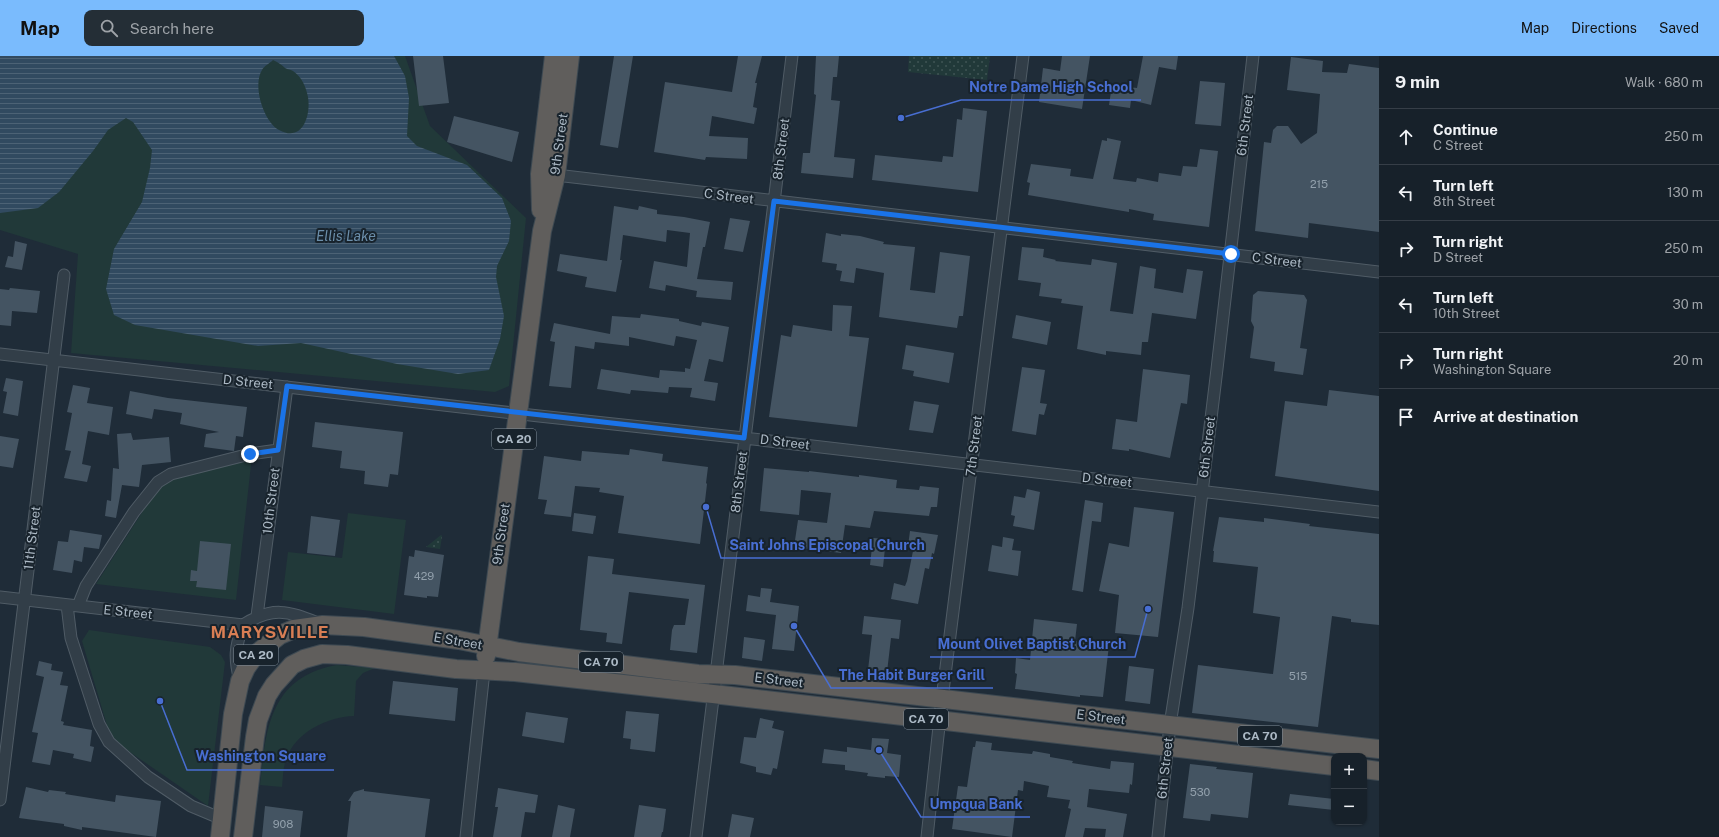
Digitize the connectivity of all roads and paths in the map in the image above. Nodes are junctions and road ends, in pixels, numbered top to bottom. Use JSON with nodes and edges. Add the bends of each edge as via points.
{"nodes":[{"id":1,"x":554,"y":56,"type":"edge"},
{"id":2,"x":570,"y":56,"type":"edge"},
{"id":3,"x":792,"y":56,"type":"edge"},
{"id":4,"x":1022,"y":56,"type":"edge"},
{"id":5,"x":1253,"y":56,"type":"edge"},
{"id":6,"x":556,"y":175,"type":"junction"},
{"id":7,"x":774,"y":201,"type":"junction"},
{"id":8,"x":1002,"y":227,"type":"junction"},
{"id":9,"x":542,"y":231,"type":"junction"},
{"id":10,"x":1231,"y":254,"type":"junction"},
{"id":11,"x":1379,"y":272,"type":"edge"},
{"id":12,"x":64,"y":275,"type":"dead end"},
{"id":13,"x":0,"y":354,"type":"edge"},
{"id":14,"x":54,"y":360,"type":"junction"},
{"id":15,"x":287,"y":386,"type":"junction"},
{"id":16,"x":518,"y":413,"type":"junction"},
{"id":17,"x":744,"y":438,"type":"junction"},
{"id":18,"x":278,"y":450,"type":"junction"},
{"id":19,"x":972,"y":464,"type":"junction"},
{"id":20,"x":1202,"y":490,"type":"junction"},
{"id":21,"x":1379,"y":512,"type":"edge"},
{"id":22,"x":0,"y":597,"type":"edge"},
{"id":23,"x":24,"y":600,"type":"junction"},
{"id":24,"x":73,"y":606,"type":"junction"},
{"id":25,"x":257,"y":616,"type":"junction"},
{"id":26,"x":243,"y":625,"type":"junction"},
{"id":27,"x":323,"y":625,"type":"junction"},
{"id":28,"x":486,"y":646,"type":"junction"},
{"id":29,"x":484,"y":671,"type":"junction"},
{"id":30,"x":715,"y":674,"type":"junction"},
{"id":31,"x":240,"y":681,"type":"junction"},
{"id":32,"x":713,"y":694,"type":"junction"},
{"id":33,"x":942,"y":699,"type":"junction"},
{"id":34,"x":940,"y":720,"type":"junction"},
{"id":35,"x":1170,"y":725,"type":"junction"},
{"id":36,"x":1167,"y":746,"type":"junction"},
{"id":37,"x":1379,"y":749,"type":"edge"},
{"id":38,"x":1331,"y":766,"type":"edge"},
{"id":39,"x":1367,"y":769,"type":"edge"},
{"id":40,"x":1379,"y":771,"type":"edge"},
{"id":41,"x":0,"y":800,"type":"edge"},
{"id":42,"x":222,"y":819,"type":"junction"},
{"id":43,"x":220,"y":837,"type":"edge"},
{"id":44,"x":243,"y":837,"type":"edge"},
{"id":45,"x":466,"y":837,"type":"edge"},
{"id":46,"x":696,"y":837,"type":"edge"},
{"id":47,"x":927,"y":837,"type":"edge"},
{"id":48,"x":1158,"y":837,"type":"edge"}],
"edges":[{"from":1,"to":9,"type":"highway","name":"9th Street","number":"CA 20","via":[[540,174]]},
{"from":2,"to":6,"type":"highway","name":"9th Street","number":"CA 20"},
{"from":3,"to":7,"type":"street","name":"8th Street"},
{"from":4,"to":8,"type":"street","name":"7th Street"},
{"from":5,"to":10,"type":"street","name":"6th Street"},
{"from":6,"to":7,"type":"street","name":"C Street"},
{"from":6,"to":9,"type":"highway","name":"9th Street","number":"CA 20"},
{"from":7,"to":8,"type":"street","name":"C Street"},
{"from":7,"to":17,"type":"street","name":"8th Street"},
{"from":8,"to":10,"type":"street","name":"C Street"},
{"from":8,"to":19,"type":"street","name":"7th Street"},
{"from":9,"to":16,"type":"highway","name":"9th Street","number":"CA 20"},
{"from":10,"to":11,"type":"street","name":"C Street"},
{"from":10,"to":20,"type":"street","name":"6th Street"},
{"from":12,"to":14,"type":"street","name":"11th Street"},
{"from":13,"to":14,"type":"street","name":"D Street"},
{"from":14,"to":15,"type":"street","name":"D Street"},
{"from":14,"to":23,"type":"street","name":"11th Street"},
{"from":15,"to":16,"type":"street","name":"D Street"},
{"from":15,"to":18,"type":"street","name":"10th Street"},
{"from":16,"to":17,"type":"street","name":"D Street"},
{"from":16,"to":28,"type":"highway","name":"9th Street","number":"CA 20"},
{"from":17,"to":19,"type":"street","name":"D Street"},
{"from":17,"to":30,"type":"street","name":"8th Street"},
{"from":18,"to":24,"type":"street","via":[[250,454],[171,474],[158,482],[134,512]]},
{"from":18,"to":25,"type":"street","name":"10th Street"},
{"from":19,"to":20,"type":"street","name":"D Street"},
{"from":19,"to":33,"type":"street","name":"7th Street"},
{"from":20,"to":21,"type":"street","name":"D Street"},
{"from":20,"to":35,"type":"street","name":"6th Street","via":[[1188,608]]},
{"from":22,"to":23,"type":"street","name":"E Street"},
{"from":23,"to":24,"type":"street","name":"E Street"},
{"from":23,"to":41,"type":"street","name":"11th Street"},
{"from":24,"to":26,"type":"street","name":"E Street"},
{"from":24,"to":42,"type":"street","via":[[71,638],[99,724],[108,742],[152,780],[192,806]]},
{"from":25,"to":26,"type":"street","name":"E Street"},
{"from":25,"to":27,"type":"street","name":"E Street","via":[[269,612],[286,613]]},
{"from":26,"to":31,"type":"street","via":[[236,645],[235,663]]},
{"from":27,"to":28,"type":"highway","name":"E Street","number":"CA 20","via":[[364,627]]},
{"from":27,"to":31,"type":"highway","name":"E Street","number":"CA 20","via":[[294,629],[280,635],[256,654]]},
{"from":28,"to":29,"type":"highway","name":"9th Street","number":"CA 20"},
{"from":28,"to":30,"type":"highway","name":"E Street","number":"CA 70","via":[[698,674]]},
{"from":29,"to":32,"type":"highway","name":"E Street","number":"CA 70","via":[[515,672]]},
{"from":29,"to":44,"type":"highway","name":"E Street","number":"CA 20","via":[[332,654],[313,656],[292,666],[267,696],[258,720]]},
{"from":29,"to":45,"type":"street","name":"9th Street"},
{"from":30,"to":32,"type":"street","name":"8th Street"},
{"from":30,"to":33,"type":"highway","name":"E Street","number":"CA 70"},
{"from":31,"to":42,"type":"highway","number":"CA 20","via":[[233,714]]},
{"from":32,"to":34,"type":"highway","name":"E Street","number":"CA 70"},
{"from":32,"to":46,"type":"street","name":"8th Street"},
{"from":33,"to":34,"type":"street","name":"7th Street"},
{"from":33,"to":35,"type":"highway","name":"E Street","number":"CA 70"},
{"from":34,"to":36,"type":"highway","name":"E Street","number":"CA 70"},
{"from":34,"to":47,"type":"street","name":"7th Street"},
{"from":35,"to":36,"type":"street","name":"6th Street"},
{"from":35,"to":37,"type":"highway","name":"E Street","number":"CA 70"},
{"from":36,"to":38,"type":"highway","name":"E Street","number":"CA 70"},
{"from":36,"to":48,"type":"street","name":"6th Street"},
{"from":39,"to":40,"type":"highway"},
{"from":42,"to":43,"type":"highway","number":"CA 20"}]}
